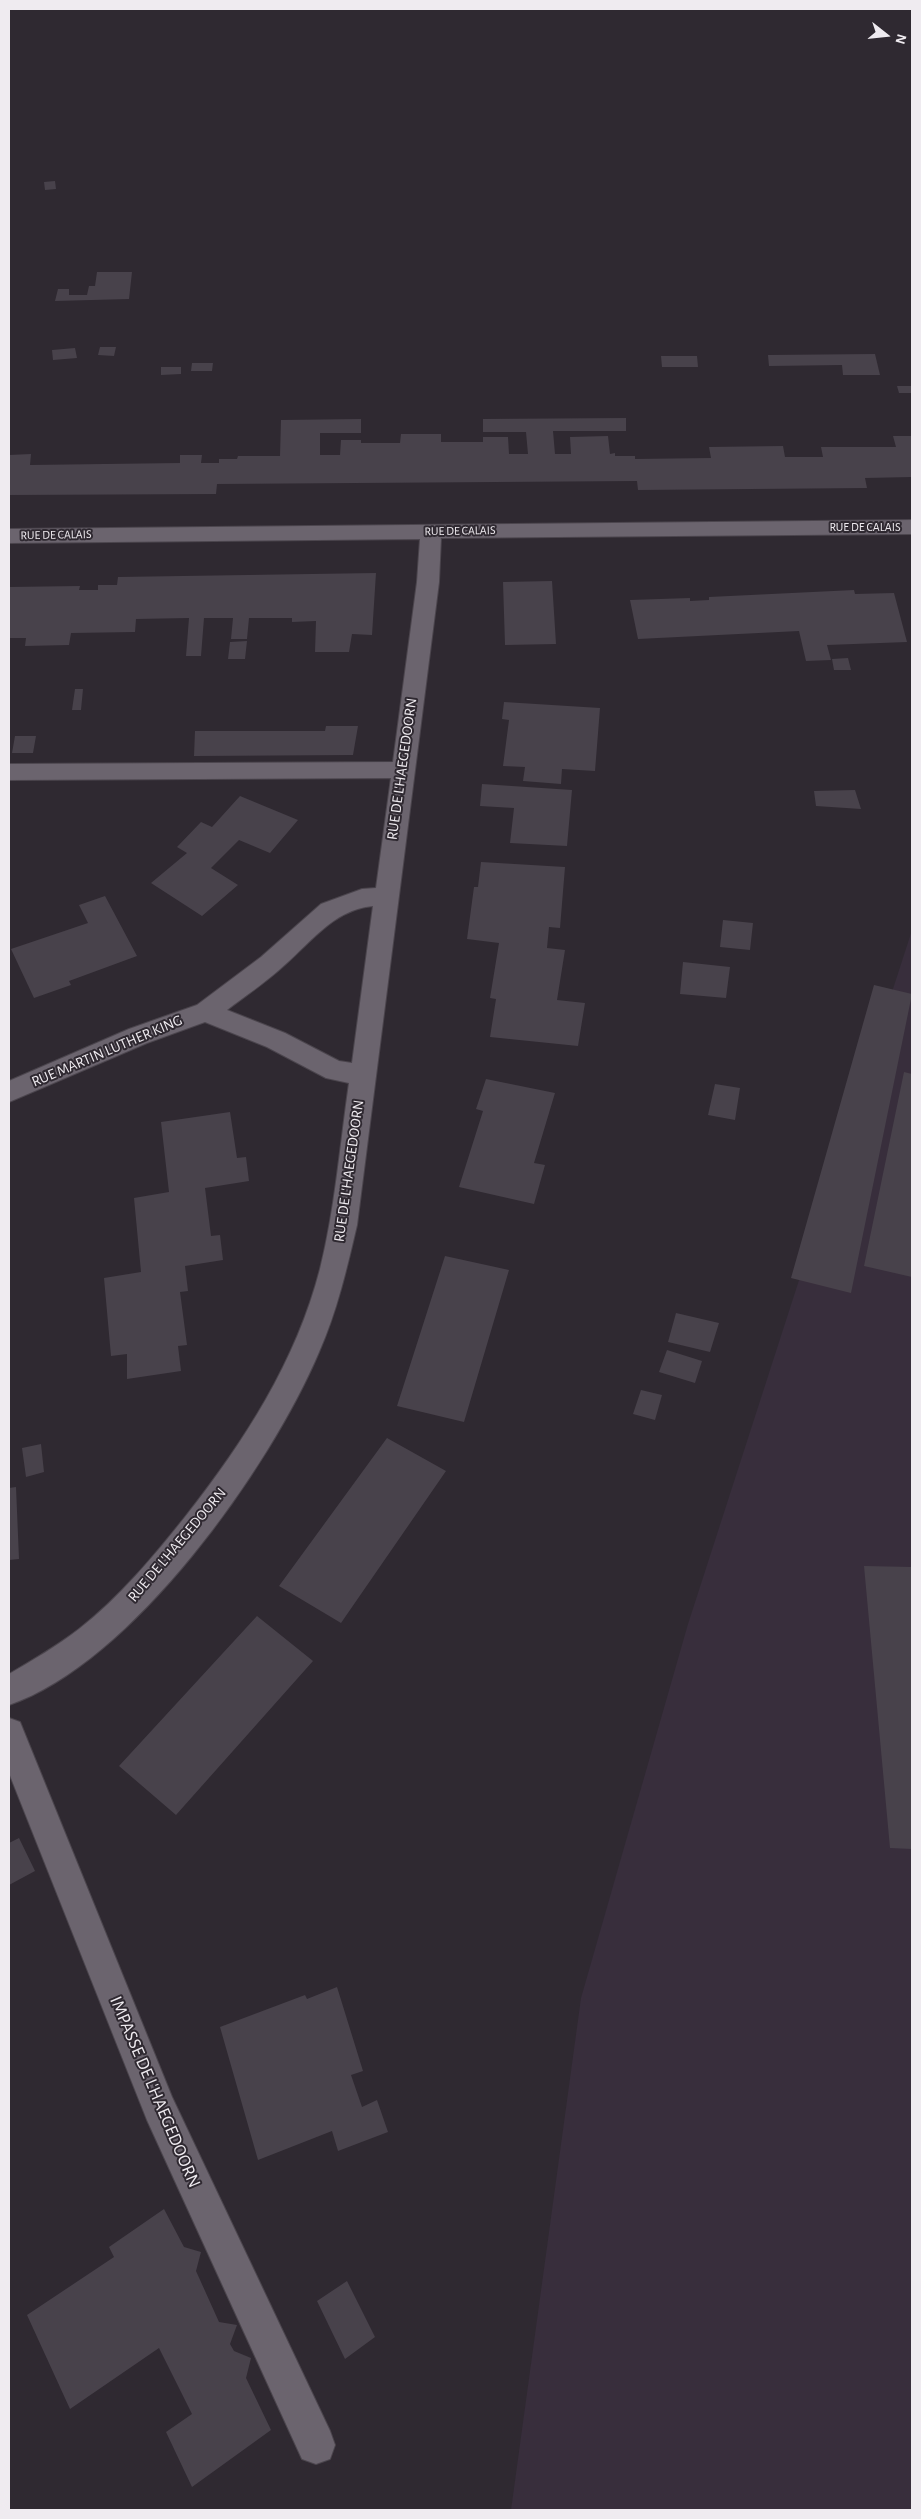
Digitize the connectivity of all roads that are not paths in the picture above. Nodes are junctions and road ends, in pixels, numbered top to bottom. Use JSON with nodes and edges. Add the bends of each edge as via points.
{"nodes":[{"id":1,"x":912,"y":527,"type":"edge"},
{"id":2,"x":431,"y":532,"type":"junction"},
{"id":3,"x":9,"y":536,"type":"edge"},
{"id":4,"x":402,"y":770,"type":"junction"},
{"id":5,"x":9,"y":772,"type":"edge"},
{"id":6,"x":385,"y":896,"type":"junction"},
{"id":7,"x":206,"y":1012,"type":"junction"},
{"id":8,"x":362,"y":1074,"type":"junction"},
{"id":9,"x":9,"y":1092,"type":"edge"},
{"id":10,"x":9,"y":1690,"type":"edge"},
{"id":11,"x":9,"y":1733,"type":"edge"},
{"id":12,"x":316,"y":2445,"type":"dead end"}],
"edges":[{"from":1,"to":2,"type":"street","name":"RUE DE CALAIS"},
{"from":2,"to":3,"type":"street","name":"RUE DE CALAIS"},
{"from":2,"to":4,"type":"street","name":"RUE DE L'HAEGEDOORN","via":[[428,582]]},
{"from":4,"to":5,"type":"street"},
{"from":4,"to":6,"type":"street","name":"RUE DE L'HAEGEDOORN"},
{"from":6,"to":7,"type":"street","name":"RUE MARTIN LUTHER KING","via":[[362,898],[330,910],[270,964]]},
{"from":6,"to":8,"type":"street","name":"RUE DE L'HAEGEDOORN"},
{"from":7,"to":8,"type":"street","via":[[276,1040],[335,1070]]},
{"from":7,"to":9,"type":"street","name":"RUE MARTIN LUTHER KING","via":[[138,1036]]},
{"from":8,"to":10,"type":"street","name":"RUE DE L'HAEGEDOORN","via":[[336,1262],[312,1339],[268,1427],[208,1512],[140,1592],[106,1626],[74,1651]]},
{"from":11,"to":12,"type":"street","name":"IMPASSE DE L'HAEGEDOORN","via":[[159,2108]]}]}
